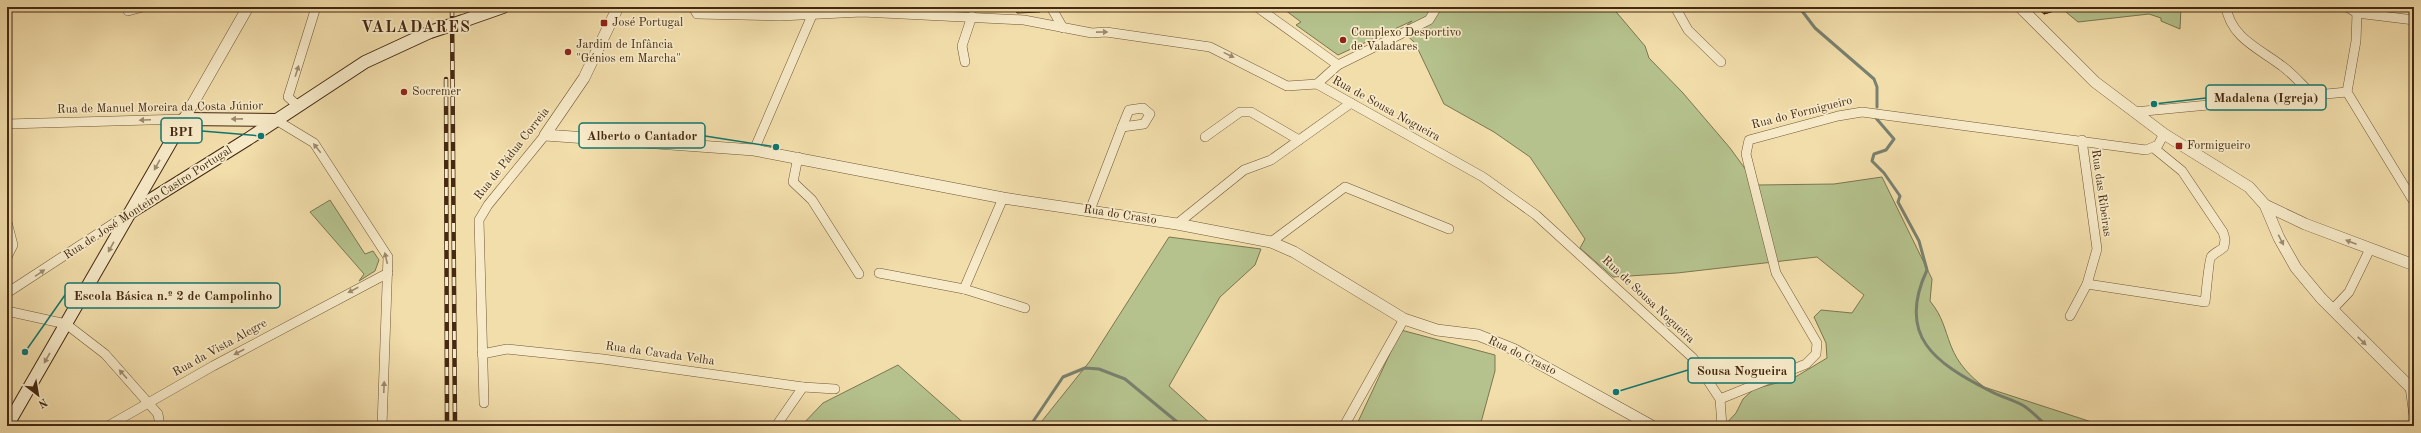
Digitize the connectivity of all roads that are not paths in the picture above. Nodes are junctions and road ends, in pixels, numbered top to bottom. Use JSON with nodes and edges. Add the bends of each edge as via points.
{"nodes":[{"id":1,"x":143,"y":7,"type":"edge"},
{"id":2,"x":248,"y":7,"type":"edge"},
{"id":3,"x":316,"y":7,"type":"edge"},
{"id":4,"x":503,"y":7,"type":"edge"},
{"id":5,"x":618,"y":7,"type":"edge"},
{"id":6,"x":693,"y":7,"type":"edge"},
{"id":7,"x":913,"y":7,"type":"edge"},
{"id":8,"x":1051,"y":7,"type":"edge"},
{"id":9,"x":1257,"y":7,"type":"edge"},
{"id":10,"x":1437,"y":7,"type":"edge"},
{"id":11,"x":1675,"y":7,"type":"edge"},
{"id":12,"x":2020,"y":7,"type":"edge"},
{"id":13,"x":2226,"y":7,"type":"edge"},
{"id":14,"x":2347,"y":7,"type":"edge"},
{"id":15,"x":128,"y":11,"type":"dead end"},
{"id":16,"x":813,"y":13,"type":"junction"},
{"id":17,"x":921,"y":14,"type":"junction"},
{"id":18,"x":2357,"y":14,"type":"junction"},
{"id":19,"x":972,"y":16,"type":"junction"},
{"id":20,"x":2414,"y":20,"type":"edge"},
{"id":21,"x":1063,"y":28,"type":"junction"},
{"id":22,"x":965,"y":62,"type":"dead end"},
{"id":23,"x":1721,"y":62,"type":"dead end"},
{"id":24,"x":1338,"y":65,"type":"junction"},
{"id":25,"x":1317,"y":84,"type":"junction"},
{"id":26,"x":2347,"y":92,"type":"junction"},
{"id":27,"x":2312,"y":94,"type":"junction"},
{"id":28,"x":1351,"y":103,"type":"junction"},
{"id":29,"x":297,"y":105,"type":"junction"},
{"id":30,"x":2134,"y":112,"type":"junction"},
{"id":31,"x":184,"y":119,"type":"junction"},
{"id":32,"x":276,"y":120,"type":"junction"},
{"id":33,"x":7,"y":124,"type":"edge"},
{"id":34,"x":1122,"y":127,"type":"dead end"},
{"id":35,"x":2164,"y":134,"type":"junction"},
{"id":36,"x":545,"y":136,"type":"junction"},
{"id":37,"x":1205,"y":137,"type":"dead end"},
{"id":38,"x":1298,"y":140,"type":"junction"},
{"id":39,"x":2082,"y":140,"type":"junction"},
{"id":40,"x":2154,"y":149,"type":"junction"},
{"id":41,"x":754,"y":150,"type":"junction"},
{"id":42,"x":798,"y":157,"type":"junction"},
{"id":43,"x":1004,"y":198,"type":"junction"},
{"id":44,"x":2414,"y":202,"type":"edge"},
{"id":45,"x":2265,"y":205,"type":"junction"},
{"id":46,"x":1090,"y":210,"type":"junction"},
{"id":47,"x":130,"y":213,"type":"junction"},
{"id":48,"x":7,"y":222,"type":"edge"},
{"id":49,"x":1177,"y":224,"type":"junction"},
{"id":50,"x":1449,"y":229,"type":"dead end"},
{"id":51,"x":1271,"y":242,"type":"junction"},
{"id":52,"x":2370,"y":249,"type":"junction"},
{"id":53,"x":7,"y":257,"type":"edge"},
{"id":54,"x":2414,"y":265,"type":"edge"},
{"id":55,"x":388,"y":273,"type":"junction"},
{"id":56,"x":879,"y":273,"type":"dead end"},
{"id":57,"x":859,"y":274,"type":"dead end"},
{"id":58,"x":2087,"y":284,"type":"junction"},
{"id":59,"x":964,"y":289,"type":"junction"},
{"id":60,"x":7,"y":293,"type":"edge"},
{"id":61,"x":1025,"y":308,"type":"dead end"},
{"id":62,"x":2332,"y":310,"type":"junction"},
{"id":63,"x":7,"y":311,"type":"edge"},
{"id":64,"x":2070,"y":316,"type":"dead end"},
{"id":65,"x":1404,"y":319,"type":"junction"},
{"id":66,"x":66,"y":324,"type":"junction"},
{"id":67,"x":482,"y":354,"type":"junction"},
{"id":68,"x":803,"y":387,"type":"junction"},
{"id":69,"x":835,"y":389,"type":"dead end"},
{"id":70,"x":2412,"y":389,"type":"edge"},
{"id":71,"x":1720,"y":398,"type":"junction"},
{"id":72,"x":149,"y":403,"type":"junction"},
{"id":73,"x":484,"y":403,"type":"dead end"},
{"id":74,"x":2414,"y":416,"type":"edge"},
{"id":75,"x":7,"y":426,"type":"edge"},
{"id":76,"x":108,"y":426,"type":"edge"},
{"id":77,"x":160,"y":426,"type":"edge"},
{"id":78,"x":382,"y":426,"type":"edge"},
{"id":79,"x":776,"y":426,"type":"edge"},
{"id":80,"x":1344,"y":426,"type":"edge"},
{"id":81,"x":1652,"y":426,"type":"edge"},
{"id":82,"x":1722,"y":426,"type":"edge"}],
"edges":[{"from":1,"to":15,"type":"street"},
{"from":2,"to":31,"type":"street"},
{"from":29,"to":3,"type":"street","one_way":true,"via":[[288,97]]},
{"from":4,"to":29,"type":"main road","name":"Rua de José Monteiro Castro Portugal","bridge":true,"via":[[391,48]]},
{"from":5,"to":36,"type":"street","name":"Rua de Pádua Correia","via":[[584,78]]},
{"from":6,"to":16,"type":"street","name":"Rua de Sousa Nogueira","via":[[697,14],[738,16]]},
{"from":7,"to":17,"type":"street"},
{"from":8,"to":21,"type":"street"},
{"from":9,"to":24,"type":"street"},
{"from":10,"to":24,"type":"street","via":[[1429,20]]},
{"from":11,"to":23,"type":"street","via":[[1691,32]]},
{"from":12,"to":30,"type":"street","via":[[2095,82]]},
{"from":13,"to":27,"type":"street","via":[[2229,24],[2235,32],[2280,64]]},
{"from":14,"to":18,"type":"street"},
{"from":16,"to":17,"type":"street","name":"Rua de Sousa Nogueira"},
{"from":16,"to":41,"type":"street"},
{"from":17,"to":19,"type":"street","name":"Rua de Sousa Nogueira"},
{"from":18,"to":20,"type":"street"},
{"from":18,"to":26,"type":"street","via":[[2356,41]]},
{"from":19,"to":21,"type":"street","name":"Rua de Sousa Nogueira","via":[[1024,20]]},
{"from":19,"to":22,"type":"street","via":[[962,46]]},
{"from":21,"to":25,"type":"street","name":"Rua de Sousa Nogueira","one_way":true,"via":[[1210,47],[1287,86]]},
{"from":24,"to":25,"type":"street"},
{"from":25,"to":28,"type":"street","name":"Rua de Sousa Nogueira"},
{"from":26,"to":27,"type":"street"},
{"from":26,"to":44,"type":"street"},
{"from":27,"to":30,"type":"street"},
{"from":28,"to":38,"type":"street"},
{"from":28,"to":71,"type":"street","name":"Rua de Sousa Nogueira","via":[[1484,177],[1536,215],[1693,358]]},
{"from":29,"to":32,"type":"main road","name":"Rua de José Monteiro Castro Portugal"},
{"from":30,"to":35,"type":"street"},
{"from":32,"to":31,"type":"main road","name":"Rua de Manuel Moreira da Costa Júnior","one_way":true},
{"from":31,"to":33,"type":"street","name":"Rua de Manuel Moreira da Costa Júnior","one_way":true},
{"from":31,"to":47,"type":"main road","one_way":true},
{"from":32,"to":47,"type":"main road","name":"Rua de José Monteiro Castro Portugal"},
{"from":55,"to":32,"type":"street","name":"Rua de Manuel Moreira da Costa Júnior","one_way":true,"via":[[388,257],[383,248],[314,143]]},
{"from":34,"to":46,"type":"street"},
{"from":35,"to":40,"type":"street"},
{"from":35,"to":45,"type":"street","via":[[2249,187]]},
{"from":36,"to":41,"type":"street","name":"Rua do Crasto"},
{"from":36,"to":67,"type":"street","name":"Rua de Pádua Correia","via":[[488,205],[479,220]]},
{"from":37,"to":38,"type":"street","via":[[1240,112],[1251,112]]},
{"from":38,"to":49,"type":"street","via":[[1271,160],[1244,170]]},
{"from":39,"to":40,"type":"street","name":"Rua do Formigueiro","via":[[2107,146]]},
{"from":39,"to":58,"type":"street","name":"Rua das Ribeiras","via":[[2097,249]]},
{"from":39,"to":71,"type":"street","name":"Rua do Formigueiro","via":[[1862,112],[1748,140],[1746,154],[1776,273],[1817,343],[1816,354],[1806,364]]},
{"from":40,"to":58,"type":"street","via":[[2182,171],[2227,240],[2224,248],[2207,263],[2209,278],[2205,302]]},
{"from":41,"to":42,"type":"street","name":"Rua do Crasto"},
{"from":42,"to":43,"type":"street","name":"Rua do Crasto"},
{"from":42,"to":57,"type":"street","via":[[793,182],[812,200]]},
{"from":43,"to":46,"type":"street","name":"Rua do Crasto"},
{"from":43,"to":59,"type":"street"},
{"from":52,"to":45,"type":"street","one_way":true,"via":[[2305,224]]},
{"from":45,"to":62,"type":"street","one_way":true,"via":[[2279,238],[2296,268]]},
{"from":46,"to":49,"type":"street","name":"Rua do Crasto"},
{"from":60,"to":47,"type":"street","name":"Rua de José Monteiro Castro Portugal","one_way":true},
{"from":47,"to":66,"type":"main road","one_way":true},
{"from":48,"to":53,"type":"street","via":[[13,245]]},
{"from":49,"to":51,"type":"street","name":"Rua do Crasto"},
{"from":50,"to":51,"type":"street","via":[[1345,186]]},
{"from":51,"to":65,"type":"street","name":"Rua do Crasto","via":[[1294,252]]},
{"from":52,"to":54,"type":"street"},
{"from":52,"to":62,"type":"street","via":[[2349,292]]},
{"from":55,"to":72,"type":"street","name":"Rua da Vista Alegre","one_way":true,"via":[[378,276]]},
{"from":78,"to":55,"type":"street","name":"Rua de Manuel Moreira da Costa Júnior","one_way":true},
{"from":56,"to":59,"type":"street"},
{"from":58,"to":64,"type":"street","name":"Rua das Ribeiras"},
{"from":59,"to":61,"type":"street"},
{"from":62,"to":70,"type":"street","one_way":true},
{"from":63,"to":66,"type":"street"},
{"from":65,"to":80,"type":"street"},
{"from":65,"to":81,"type":"street","name":"Rua do Crasto","via":[[1436,330],[1478,335],[1513,349]]},
{"from":72,"to":66,"type":"street","one_way":true,"via":[[105,354]]},
{"from":66,"to":75,"type":"main road","one_way":true},
{"from":67,"to":68,"type":"street","name":"Rua da Cavada Velha","via":[[507,349],[603,359]]},
{"from":67,"to":73,"type":"street","name":"Rua de Pádua Correia"},
{"from":68,"to":69,"type":"street","name":"Rua da Cavada Velha"},
{"from":68,"to":79,"type":"street"},
{"from":70,"to":74,"type":"street"},
{"from":71,"to":82,"type":"street","name":"Rua de Sousa Nogueira"},
{"from":72,"to":76,"type":"street","name":"Rua da Vista Alegre"},
{"from":72,"to":77,"type":"street","via":[[158,414]]}]}
